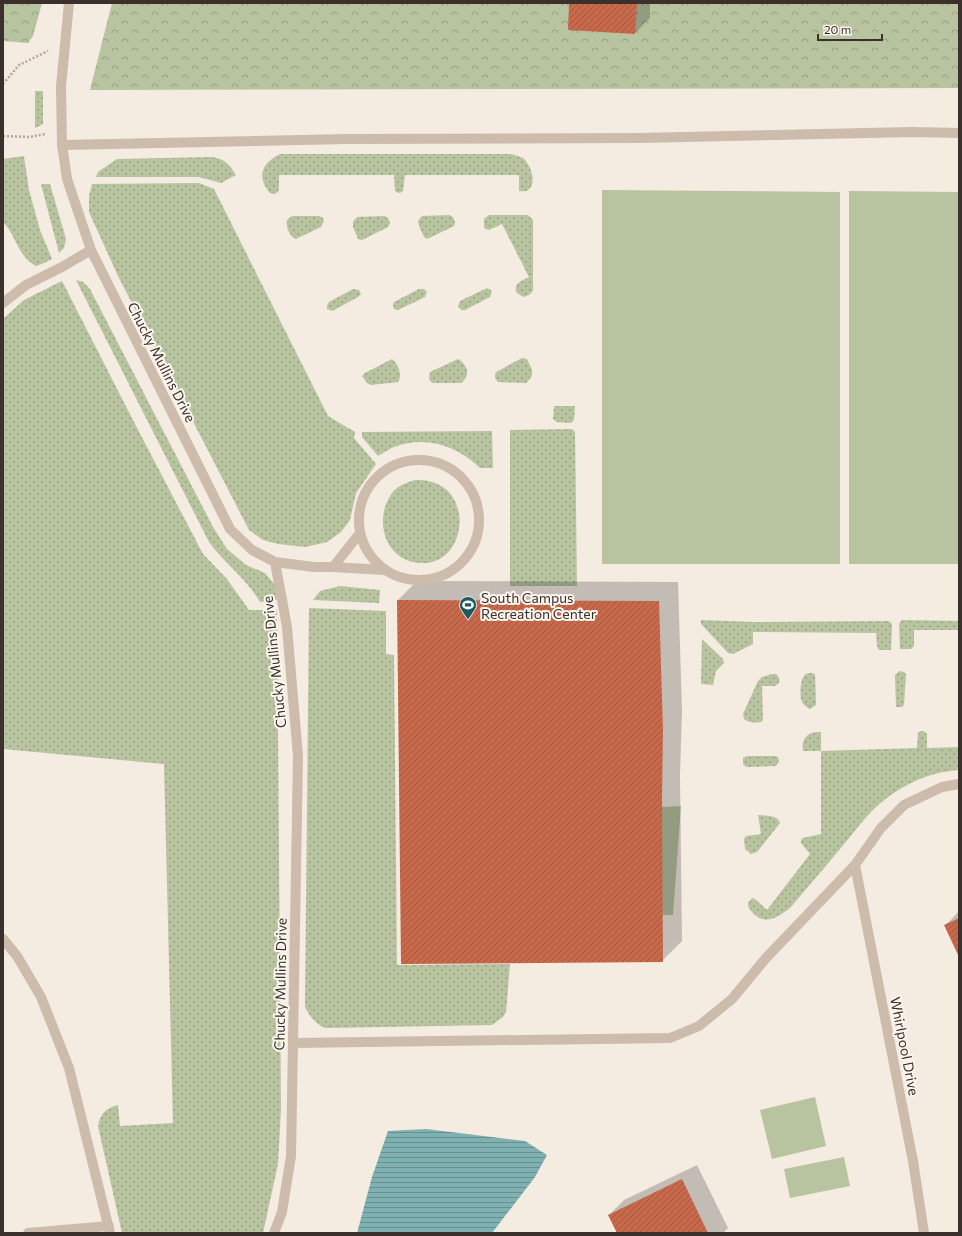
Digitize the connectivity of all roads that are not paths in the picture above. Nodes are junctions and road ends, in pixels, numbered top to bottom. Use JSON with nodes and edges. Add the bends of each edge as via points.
{"nodes":[{"id":1,"x":69,"y":3,"type":"edge"},
{"id":2,"x":959,"y":133,"type":"edge"},
{"id":3,"x":62,"y":145,"type":"junction"},
{"id":4,"x":91,"y":250,"type":"junction"},
{"id":5,"x":3,"y":303,"type":"edge"},
{"id":6,"x":360,"y":534,"type":"junction"},
{"id":7,"x":275,"y":562,"type":"junction"},
{"id":8,"x":333,"y":567,"type":"junction"},
{"id":9,"x":386,"y":570,"type":"junction"},
{"id":10,"x":959,"y":784,"type":"edge"},
{"id":11,"x":855,"y":865,"type":"junction"},
{"id":12,"x":3,"y":939,"type":"edge"},
{"id":13,"x":293,"y":1043,"type":"junction"},
{"id":14,"x":110,"y":1229,"type":"edge"},
{"id":15,"x":28,"y":1233,"type":"edge"},
{"id":16,"x":274,"y":1233,"type":"edge"},
{"id":17,"x":924,"y":1233,"type":"edge"}],
"edges":[{"from":1,"to":3,"type":"street","name":"Chucky Mullins Drive","via":[[62,86]]},
{"from":2,"to":3,"type":"street","via":[[340,139]]},
{"from":3,"to":4,"type":"street","name":"Chucky Mullins Drive","via":[[66,179]]},
{"from":4,"to":5,"type":"street","via":[[26,285]]},
{"from":4,"to":7,"type":"street","name":"Chucky Mullins Drive","via":[[230,529],[252,550]]},
{"from":6,"to":8,"type":"street"},
{"from":6,"to":9,"type":"street","via":[[367,552]]},
{"from":6,"to":9,"type":"street","via":[[359,514],[364,494],[375,478],[391,466],[410,460],[430,461],[449,468],[464,481],[475,498],[479,517],[476,537],[468,555],[454,569],[437,578],[417,581],[398,577]]},
{"from":7,"to":8,"type":"street"},
{"from":7,"to":13,"type":"street","name":"Chucky Mullins Drive","via":[[287,628],[298,756]]},
{"from":8,"to":9,"type":"street"},
{"from":10,"to":11,"type":"street","via":[[942,787],[904,805],[882,828]]},
{"from":11,"to":13,"type":"street","via":[[766,958],[732,999],[699,1026],[670,1038]]},
{"from":11,"to":17,"type":"street","name":"Whirlpool Drive","via":[[913,1161]]},
{"from":12,"to":14,"type":"street","via":[[17,956],[41,997],[69,1068]]},
{"from":13,"to":16,"type":"street","name":"Chucky Mullins Drive","via":[[291,1156],[282,1212]]},
{"from":14,"to":15,"type":"street"}]}
